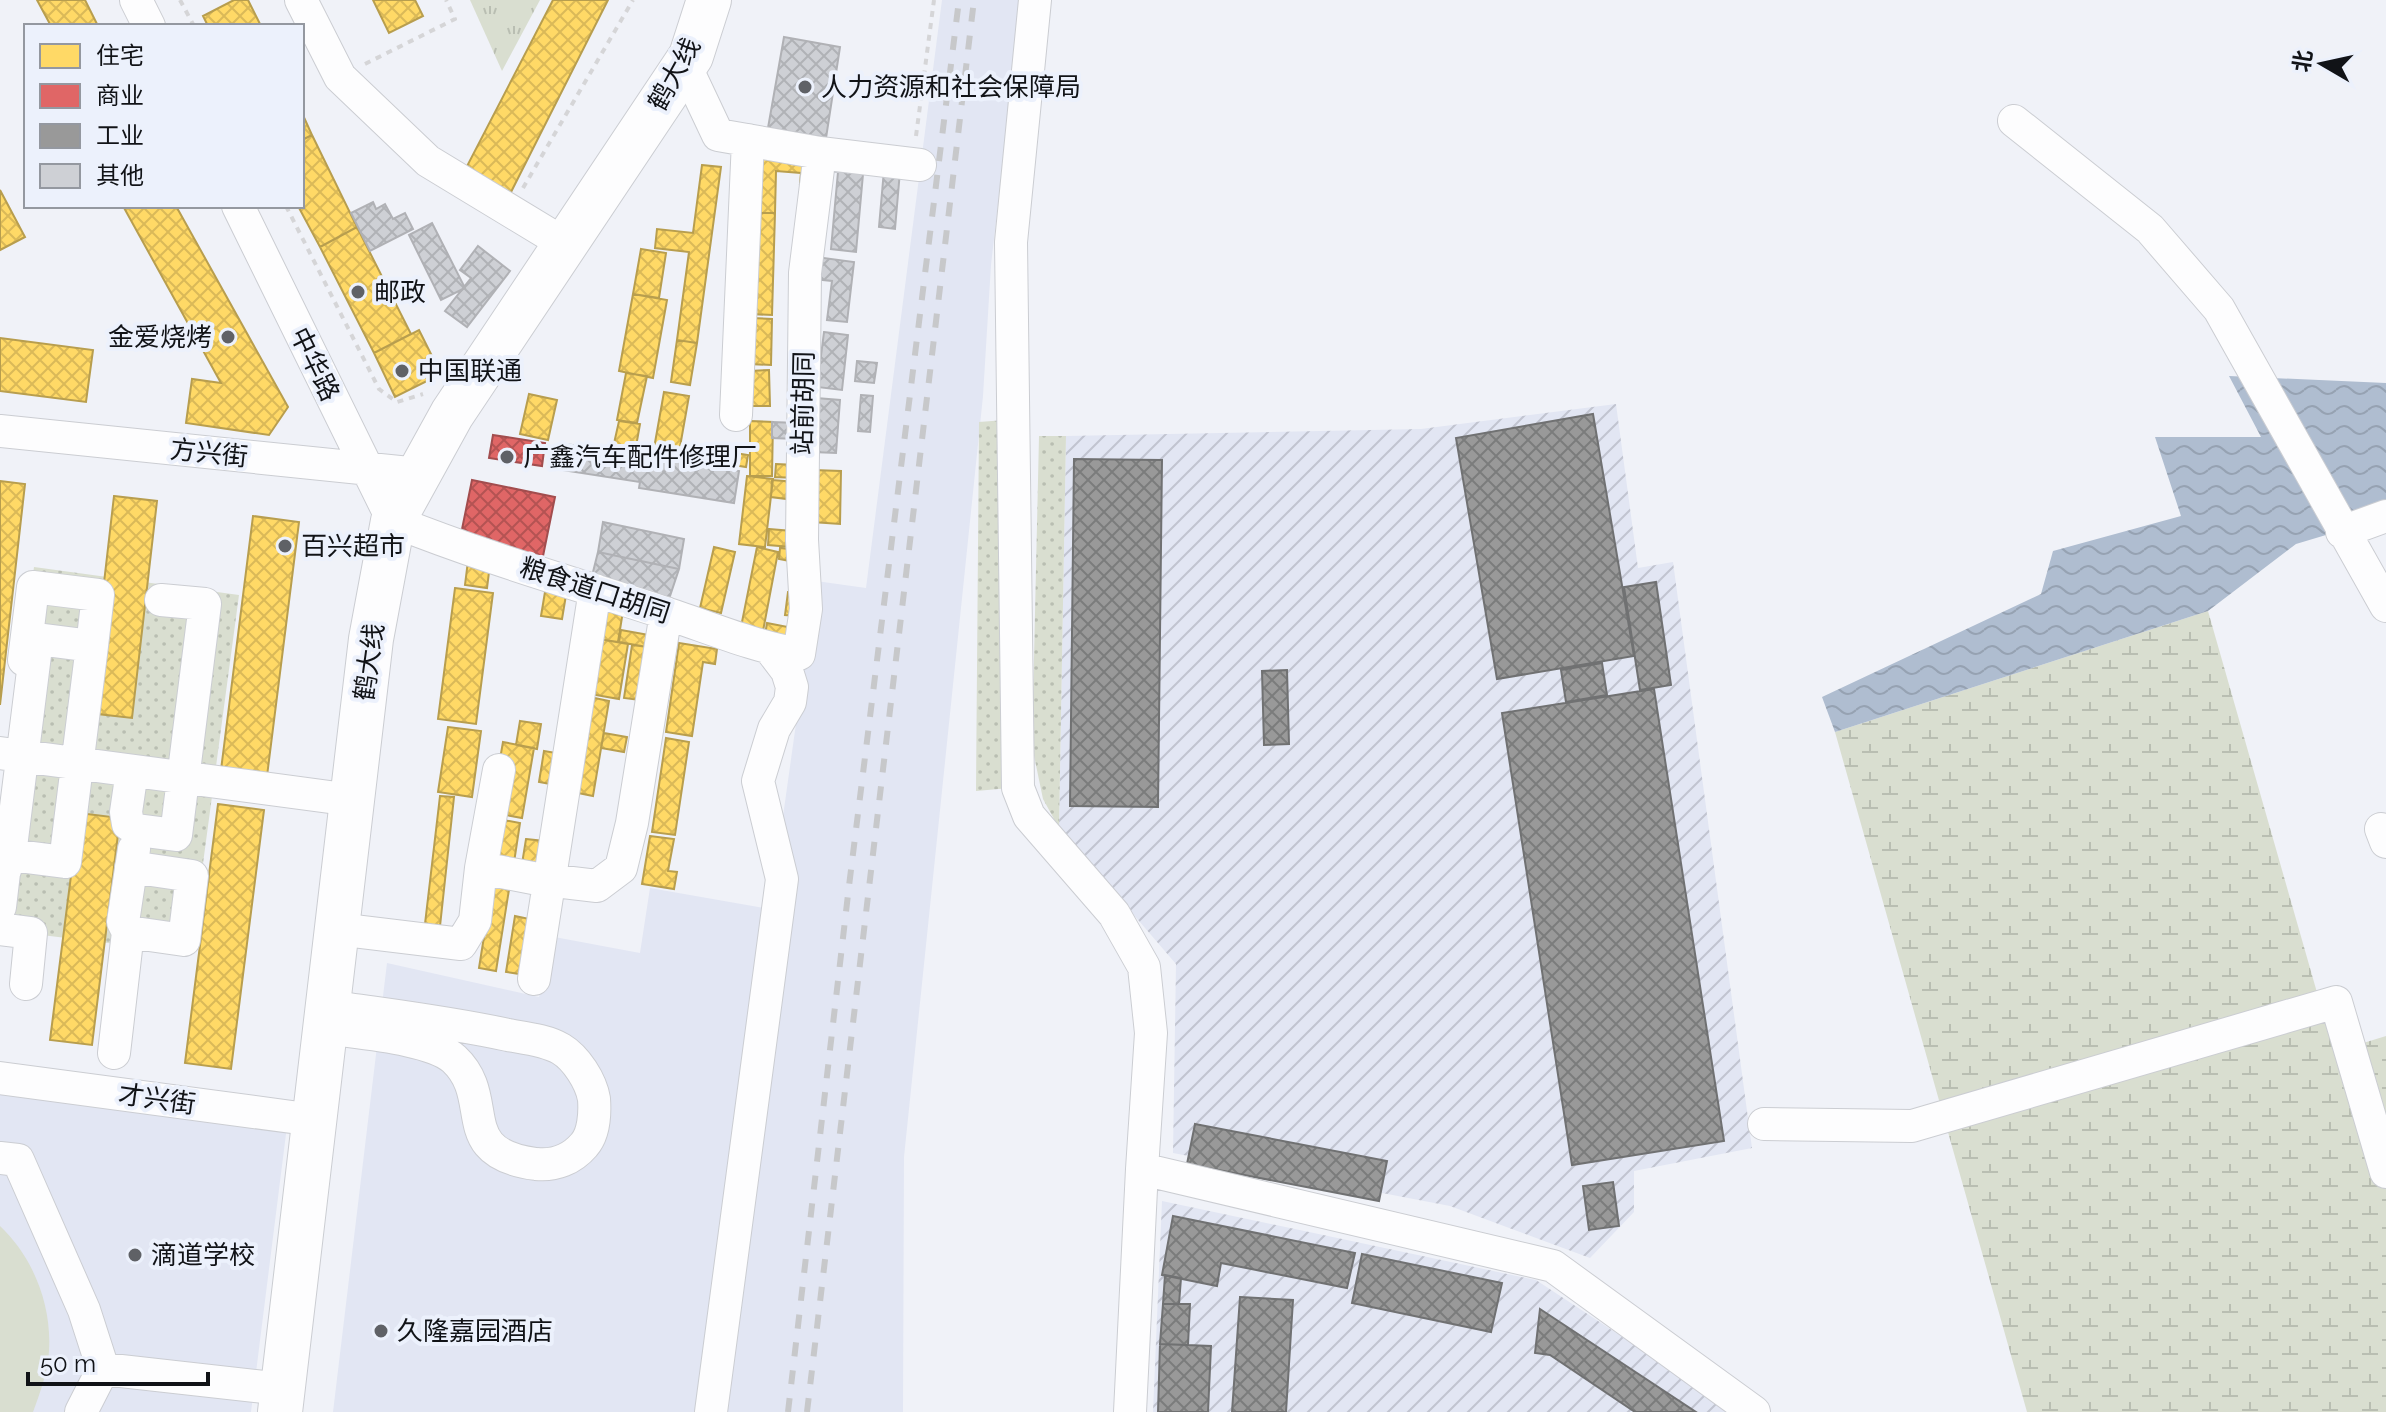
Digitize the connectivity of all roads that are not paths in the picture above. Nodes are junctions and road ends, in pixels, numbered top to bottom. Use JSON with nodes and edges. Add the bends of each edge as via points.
{"nodes":[{"id":1,"x":136,"y":0,"type":"edge"},
{"id":2,"x":301,"y":0,"type":"edge"},
{"id":3,"x":709,"y":0,"type":"edge"},
{"id":4,"x":1035,"y":0,"type":"edge"},
{"id":5,"x":148,"y":24,"type":"edge"},
{"id":6,"x":685,"y":65,"type":"junction"},
{"id":7,"x":2014,"y":121,"type":"dead end"},
{"id":8,"x":748,"y":140,"type":"junction"},
{"id":9,"x":820,"y":153,"type":"junction"},
{"id":10,"x":916,"y":164,"type":"road end"},
{"id":11,"x":239,"y":208,"type":"edge"},
{"id":12,"x":565,"y":244,"type":"junction"},
{"id":13,"x":736,"y":415,"type":"dead end"},
{"id":14,"x":0,"y":431,"type":"edge"},
{"id":15,"x":367,"y":469,"type":"junction"},
{"id":16,"x":419,"y":474,"type":"junction"},
{"id":17,"x":2386,"y":516,"type":"edge"},
{"id":18,"x":393,"y":521,"type":"junction"},
{"id":19,"x":2342,"y":532,"type":"junction"},
{"id":20,"x":595,"y":590,"type":"junction"},
{"id":21,"x":161,"y":600,"type":"dead end"},
{"id":22,"x":2386,"y":606,"type":"edge"},
{"id":23,"x":666,"y":613,"type":"junction"},
{"id":24,"x":92,"y":646,"type":"junction"},
{"id":25,"x":785,"y":652,"type":"junction"},
{"id":26,"x":31,"y":693,"type":"junction"},
{"id":27,"x":17,"y":756,"type":"edge"},
{"id":28,"x":77,"y":764,"type":"junction"},
{"id":29,"x":499,"y":770,"type":"dead end"},
{"id":30,"x":183,"y":778,"type":"junction"},
{"id":31,"x":131,"y":779,"type":"junction"},
{"id":32,"x":352,"y":800,"type":"junction"},
{"id":33,"x":137,"y":830,"type":"junction"},
{"id":34,"x":10,"y":855,"type":"junction"},
{"id":35,"x":131,"y":867,"type":"junction"},
{"id":36,"x":481,"y":868,"type":"junction"},
{"id":37,"x":548,"y":881,"type":"junction"},
{"id":38,"x":0,"y":907,"type":"edge"},
{"id":39,"x":0,"y":929,"type":"edge"},
{"id":40,"x":337,"y":929,"type":"junction"},
{"id":41,"x":128,"y":932,"type":"junction"},
{"id":42,"x":534,"y":979,"type":"dead end"},
{"id":43,"x":26,"y":984,"type":"dead end"},
{"id":44,"x":326,"y":1017,"type":"junction"},
{"id":45,"x":114,"y":1053,"type":"dead end"},
{"id":46,"x":0,"y":1078,"type":"edge"},
{"id":47,"x":314,"y":1120,"type":"junction"},
{"id":48,"x":1764,"y":1124,"type":"dead end"},
{"id":49,"x":0,"y":1158,"type":"edge"},
{"id":50,"x":1142,"y":1169,"type":"junction"},
{"id":51,"x":2386,"y":1172,"type":"edge"},
{"id":52,"x":103,"y":1369,"type":"junction"},
{"id":53,"x":281,"y":1401,"type":"edge"},
{"id":54,"x":81,"y":1412,"type":"edge"},
{"id":55,"x":711,"y":1412,"type":"edge"},
{"id":56,"x":1130,"y":1412,"type":"edge"},
{"id":57,"x":1754,"y":1412,"type":"edge"}],
"edges":[{"from":1,"to":5,"type":"street"},
{"from":2,"to":12,"type":"street","via":[[340,77],[428,161]]},
{"from":3,"to":6,"type":"highway","name":"鹤大线"},
{"from":4,"to":50,"type":"street","via":[[1011,242],[1018,788],[1029,816],[1114,914],[1144,967],[1151,1033]]},
{"from":6,"to":8,"type":"street","via":[[718,135]]},
{"from":6,"to":12,"type":"highway","name":"鹤大线"},
{"from":7,"to":19,"type":"street","via":[[2150,229],[2219,309]]},
{"from":8,"to":9,"type":"street"},
{"from":8,"to":13,"type":"street"},
{"from":9,"to":10,"type":"street"},
{"from":9,"to":25,"type":"street","name":"站前胡同","via":[[805,273],[806,609]]},
{"from":11,"to":15,"type":"street","name":"中华路"},
{"from":12,"to":16,"type":"highway","name":"鹤大线","via":[[452,414]]},
{"from":14,"to":15,"type":"street","name":"方兴街"},
{"from":15,"to":16,"type":"street","name":"方兴街"},
{"from":15,"to":18,"type":"street","name":"中华路"},
{"from":16,"to":18,"type":"highway","name":"鹤大线"},
{"from":17,"to":19,"type":"street"},
{"from":18,"to":20,"type":"street","name":"粮食道口胡同"},
{"from":18,"to":32,"type":"highway","name":"鹤大线","via":[[371,639]]},
{"from":19,"to":22,"type":"street"},
{"from":20,"to":23,"type":"street","name":"粮食道口胡同"},
{"from":20,"to":37,"type":"street"},
{"from":21,"to":30,"type":"street","via":[[205,604]]},
{"from":23,"to":25,"type":"street","name":"粮食道口胡同"},
{"from":23,"to":37,"type":"street","via":[[621,868],[597,886]]},
{"from":24,"to":26,"type":"street","via":[[37,639]]},
{"from":24,"to":26,"type":"street","via":[[98,595],[33,587],[22,675]]},
{"from":24,"to":28,"type":"street"},
{"from":25,"to":55,"type":"street","via":[[790,702],[774,729],[758,781],[782,879]]},
{"from":26,"to":27,"type":"street"},
{"from":27,"to":28,"type":"street"},
{"from":27,"to":34,"type":"street"},
{"from":28,"to":30,"type":"street"},
{"from":28,"to":31,"type":"street"},
{"from":28,"to":34,"type":"street","via":[[65,862]]},
{"from":29,"to":36,"type":"street"},
{"from":30,"to":31,"type":"street"},
{"from":30,"to":32,"type":"street"},
{"from":30,"to":33,"type":"street","via":[[176,835]]},
{"from":31,"to":33,"type":"street","via":[[126,812],[128,824]]},
{"from":32,"to":40,"type":"highway","name":"鹤大线"},
{"from":33,"to":35,"type":"street"},
{"from":34,"to":38,"type":"street"},
{"from":35,"to":41,"type":"street","via":[[123,922]]},
{"from":35,"to":41,"type":"street","via":[[192,876],[184,940]]},
{"from":36,"to":37,"type":"street"},
{"from":36,"to":40,"type":"street","via":[[475,921],[461,944]]},
{"from":37,"to":42,"type":"street"},
{"from":39,"to":43,"type":"street","via":[[31,933]]},
{"from":40,"to":44,"type":"highway","name":"鹤大线"},
{"from":41,"to":45,"type":"street"},
{"from":44,"to":44,"type":"street","via":[[489,1031],[561,1049],[593,1092],[595,1113],[587,1142],[570,1159],[544,1165],[497,1154],[483,1138],[469,1085],[454,1059],[435,1048]]},
{"from":44,"to":47,"type":"highway","name":"鹤大线"},
{"from":46,"to":47,"type":"street","name":"才兴街"},
{"from":47,"to":53,"type":"highway","name":"鹤大线"},
{"from":48,"to":51,"type":"street","via":[[1912,1126],[2336,1002]]},
{"from":49,"to":52,"type":"street","via":[[18,1160],[84,1310]]},
{"from":50,"to":56,"type":"street"},
{"from":50,"to":57,"type":"street","via":[[1553,1266]]},
{"from":52,"to":53,"type":"street"},
{"from":52,"to":54,"type":"street"}]}
